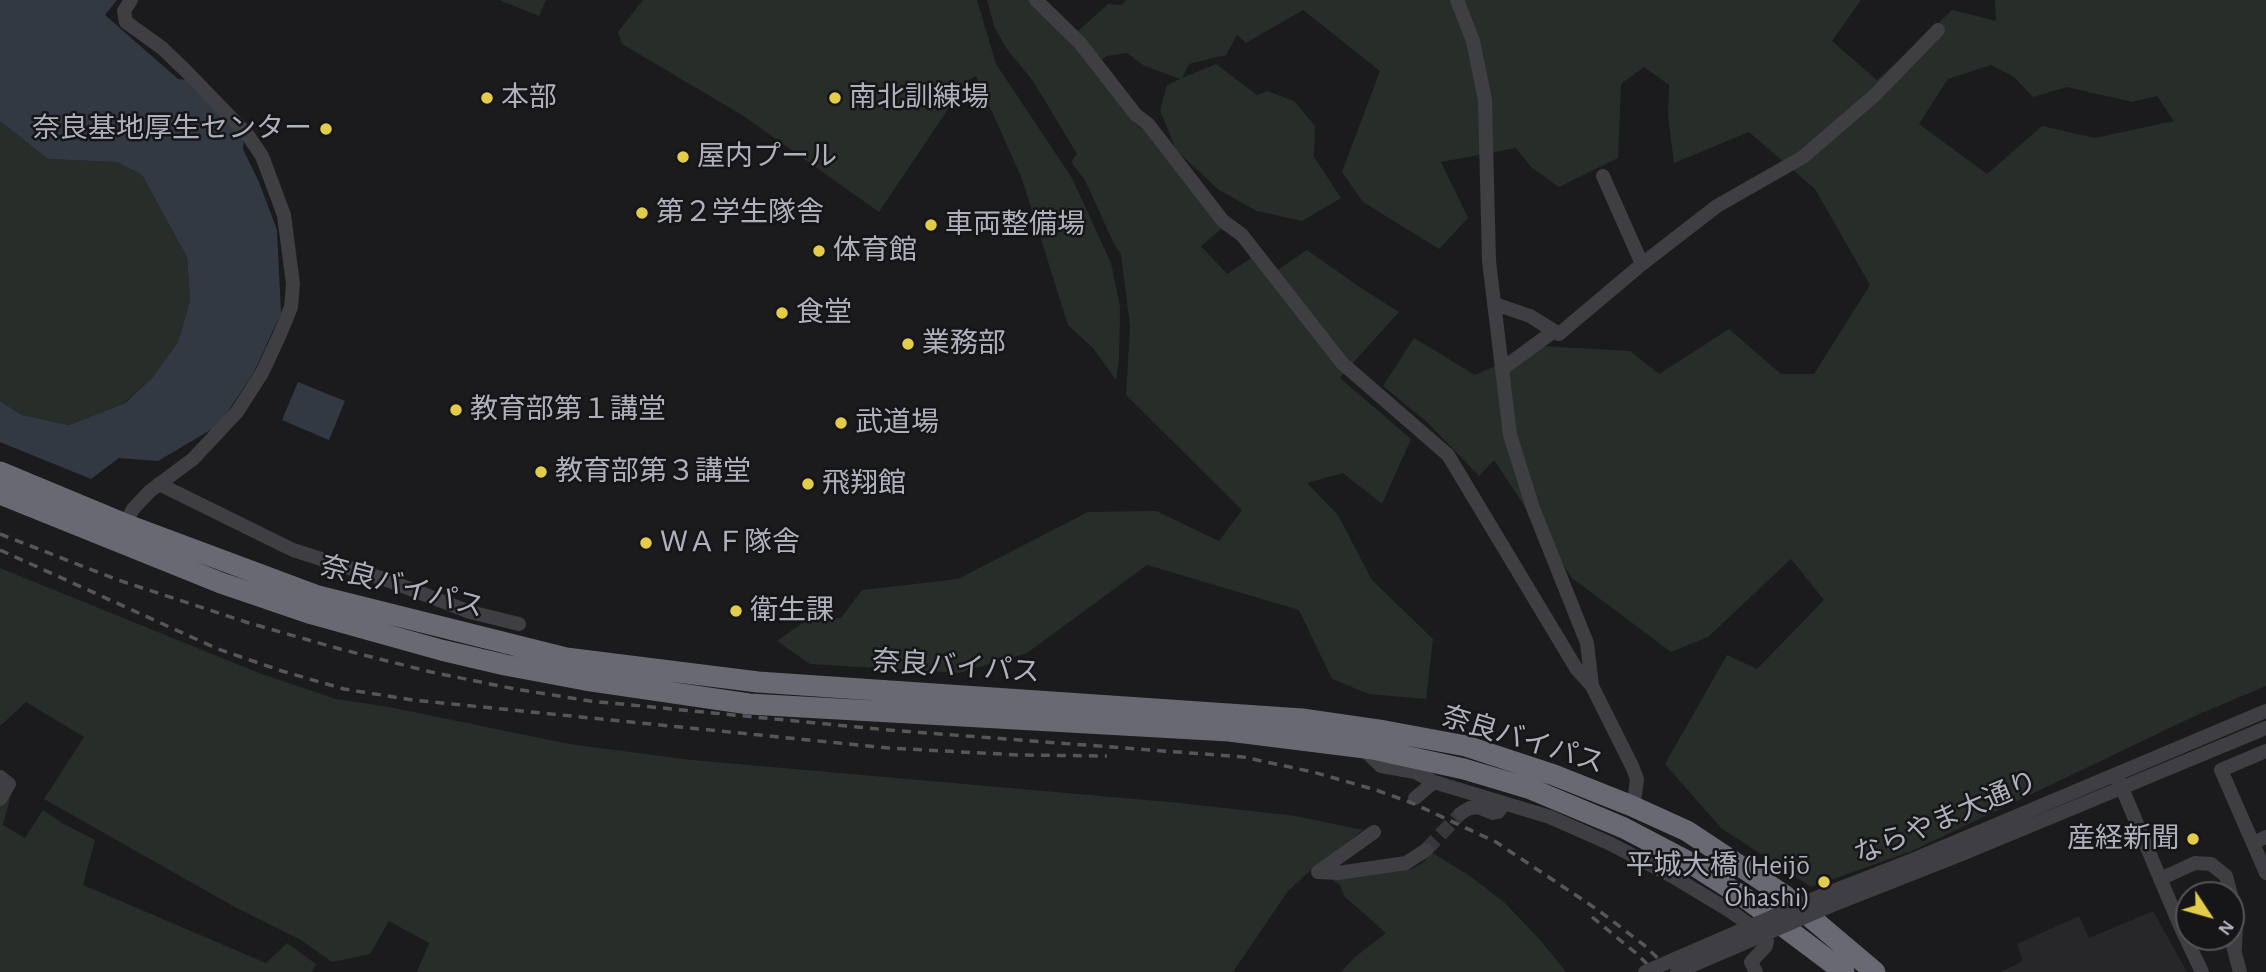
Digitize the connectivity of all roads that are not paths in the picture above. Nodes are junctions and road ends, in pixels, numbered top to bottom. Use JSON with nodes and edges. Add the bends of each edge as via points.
{"nodes":[{"id":1,"x":131,"y":0,"type":"edge"},
{"id":2,"x":1036,"y":0,"type":"edge"},
{"id":3,"x":1457,"y":0,"type":"edge"},
{"id":4,"x":1938,"y":30,"type":"dead end"},
{"id":5,"x":1603,"y":176,"type":"dead end"},
{"id":6,"x":1642,"y":264,"type":"junction"},
{"id":7,"x":1495,"y":304,"type":"junction"},
{"id":8,"x":1554,"y":331,"type":"junction"},
{"id":9,"x":1502,"y":369,"type":"junction"},
{"id":10,"x":0,"y":472,"type":"edge"},
{"id":11,"x":159,"y":484,"type":"junction"},
{"id":12,"x":0,"y":494,"type":"edge"},
{"id":13,"x":120,"y":533,"type":"junction"},
{"id":14,"x":453,"y":605,"type":"junction"},
{"id":15,"x":519,"y":624,"type":"dead end"},
{"id":16,"x":448,"y":630,"type":"junction"},
{"id":17,"x":1592,"y":686,"type":"junction"},
{"id":18,"x":2266,"y":710,"type":"edge"},
{"id":19,"x":2266,"y":728,"type":"edge"},
{"id":20,"x":1362,"y":748,"type":"junction"},
{"id":21,"x":2266,"y":751,"type":"edge"},
{"id":22,"x":0,"y":777,"type":"edge"},
{"id":23,"x":2119,"y":780,"type":"junction"},
{"id":24,"x":1434,"y":782,"type":"junction"},
{"id":25,"x":1635,"y":795,"type":"dead end"},
{"id":26,"x":1415,"y":798,"type":"dead end"},
{"id":27,"x":0,"y":799,"type":"edge"},
{"id":28,"x":1504,"y":803,"type":"junction"},
{"id":29,"x":1461,"y":813,"type":"dead end"},
{"id":30,"x":1374,"y":832,"type":"dead end"},
{"id":31,"x":2259,"y":840,"type":"edge"},
{"id":32,"x":1426,"y":850,"type":"tunnel mouth"},
{"id":33,"x":2266,"y":873,"type":"edge"},
{"id":34,"x":2160,"y":879,"type":"junction"},
{"id":35,"x":2227,"y":881,"type":"edge"},
{"id":36,"x":1784,"y":895,"type":"junction"},
{"id":37,"x":1827,"y":900,"type":"junction"},
{"id":38,"x":1751,"y":902,"type":"junction"},
{"id":39,"x":2175,"y":908,"type":"edge"},
{"id":40,"x":2194,"y":951,"type":"edge"},
{"id":41,"x":2235,"y":951,"type":"edge"},
{"id":42,"x":1645,"y":972,"type":"edge"},
{"id":43,"x":1677,"y":972,"type":"edge"},
{"id":44,"x":1756,"y":972,"type":"edge"},
{"id":45,"x":1826,"y":972,"type":"edge"},
{"id":46,"x":1844,"y":972,"type":"edge"},
{"id":47,"x":1875,"y":972,"type":"edge"},
{"id":48,"x":1892,"y":972,"type":"edge"},
{"id":49,"x":2202,"y":972,"type":"edge"},
{"id":50,"x":2240,"y":972,"type":"edge"}],
"edges":[{"from":1,"to":11,"type":"street","via":[[124,11],[127,22],[185,70],[262,156],[284,215],[293,284],[291,307],[280,334],[237,412],[192,459]]},
{"from":2,"to":17,"type":"street","via":[[1080,43],[1223,221],[1242,235],[1342,363],[1448,455],[1576,668]]},
{"from":3,"to":7,"type":"street","via":[[1473,41],[1485,100],[1489,261]]},
{"from":4,"to":6,"type":"street","via":[[1803,157],[1717,206]]},
{"from":5,"to":6,"type":"street"},
{"from":6,"to":8,"type":"street","via":[[1559,334]]},
{"from":7,"to":8,"type":"street","via":[[1531,316]]},
{"from":7,"to":9,"type":"street"},
{"from":8,"to":9,"type":"street"},
{"from":9,"to":17,"type":"street","via":[[1510,435],[1532,508],[1587,643]]},
{"from":10,"to":13,"type":"highway","name":"奈良バイパス"},
{"from":11,"to":13,"type":"street","via":[[133,509]]},
{"from":11,"to":14,"type":"street","via":[[293,550]]},
{"from":12,"to":13,"type":"highway","name":"奈良バイパス"},
{"from":13,"to":16,"type":"highway","name":"奈良バイパス","via":[[318,596]]},
{"from":13,"to":20,"type":"highway","name":"奈良バイパス","via":[[221,583],[312,614],[442,650],[585,680],[749,704],[1229,731]]},
{"from":14,"to":15,"type":"street"},
{"from":14,"to":16,"type":"street"},
{"from":16,"to":36,"type":"highway","name":"奈良バイパス","via":[[566,658],[758,682],[1302,719],[1466,746],[1553,775],[1687,831]]},
{"from":17,"to":25,"type":"street","via":[[1632,766],[1637,779]]},
{"from":18,"to":23,"type":"street","name":"ならやま大通り"},
{"from":19,"to":23,"type":"street","name":"ならやま大通り"},
{"from":20,"to":24,"type":"street","via":[[1381,766],[1415,772]]},
{"from":20,"to":38,"type":"highway","name":"奈良バイパス","via":[[1465,769],[1531,789],[1624,828]]},
{"from":21,"to":31,"type":"street","via":[[2221,770]]},
{"from":22,"to":27,"type":"street","via":[[9,784]]},
{"from":23,"to":34,"type":"street"},
{"from":23,"to":37,"type":"street","name":"ならやま大通り","via":[[1962,855]]},
{"from":24,"to":26,"type":"street"},
{"from":24,"to":28,"type":"street"},
{"from":28,"to":29,"type":"street","via":[[1498,812],[1478,807]]},
{"from":28,"to":44,"type":"street","via":[[1611,844],[1730,911],[1765,935],[1768,942],[1751,962]]},
{"from":30,"to":32,"type":"street","via":[[1318,872],[1405,863]]},
{"from":31,"to":33,"type":"street"},
{"from":34,"to":35,"type":"street","via":[[2195,863],[2211,864]]},
{"from":34,"to":39,"type":"street"},
{"from":36,"to":47,"type":"highway","name":"奈良バイパス"},
{"from":36,"to":48,"type":"highway"},
{"from":37,"to":42,"type":"street","name":"ならやま大通り","bridge":true},
{"from":37,"to":43,"type":"street","name":"ならやま大通り","bridge":true},
{"from":38,"to":45,"type":"highway"},
{"from":38,"to":46,"type":"highway","name":"奈良バイパス"},
{"from":40,"to":49,"type":"street"},
{"from":41,"to":50,"type":"street"}]}
